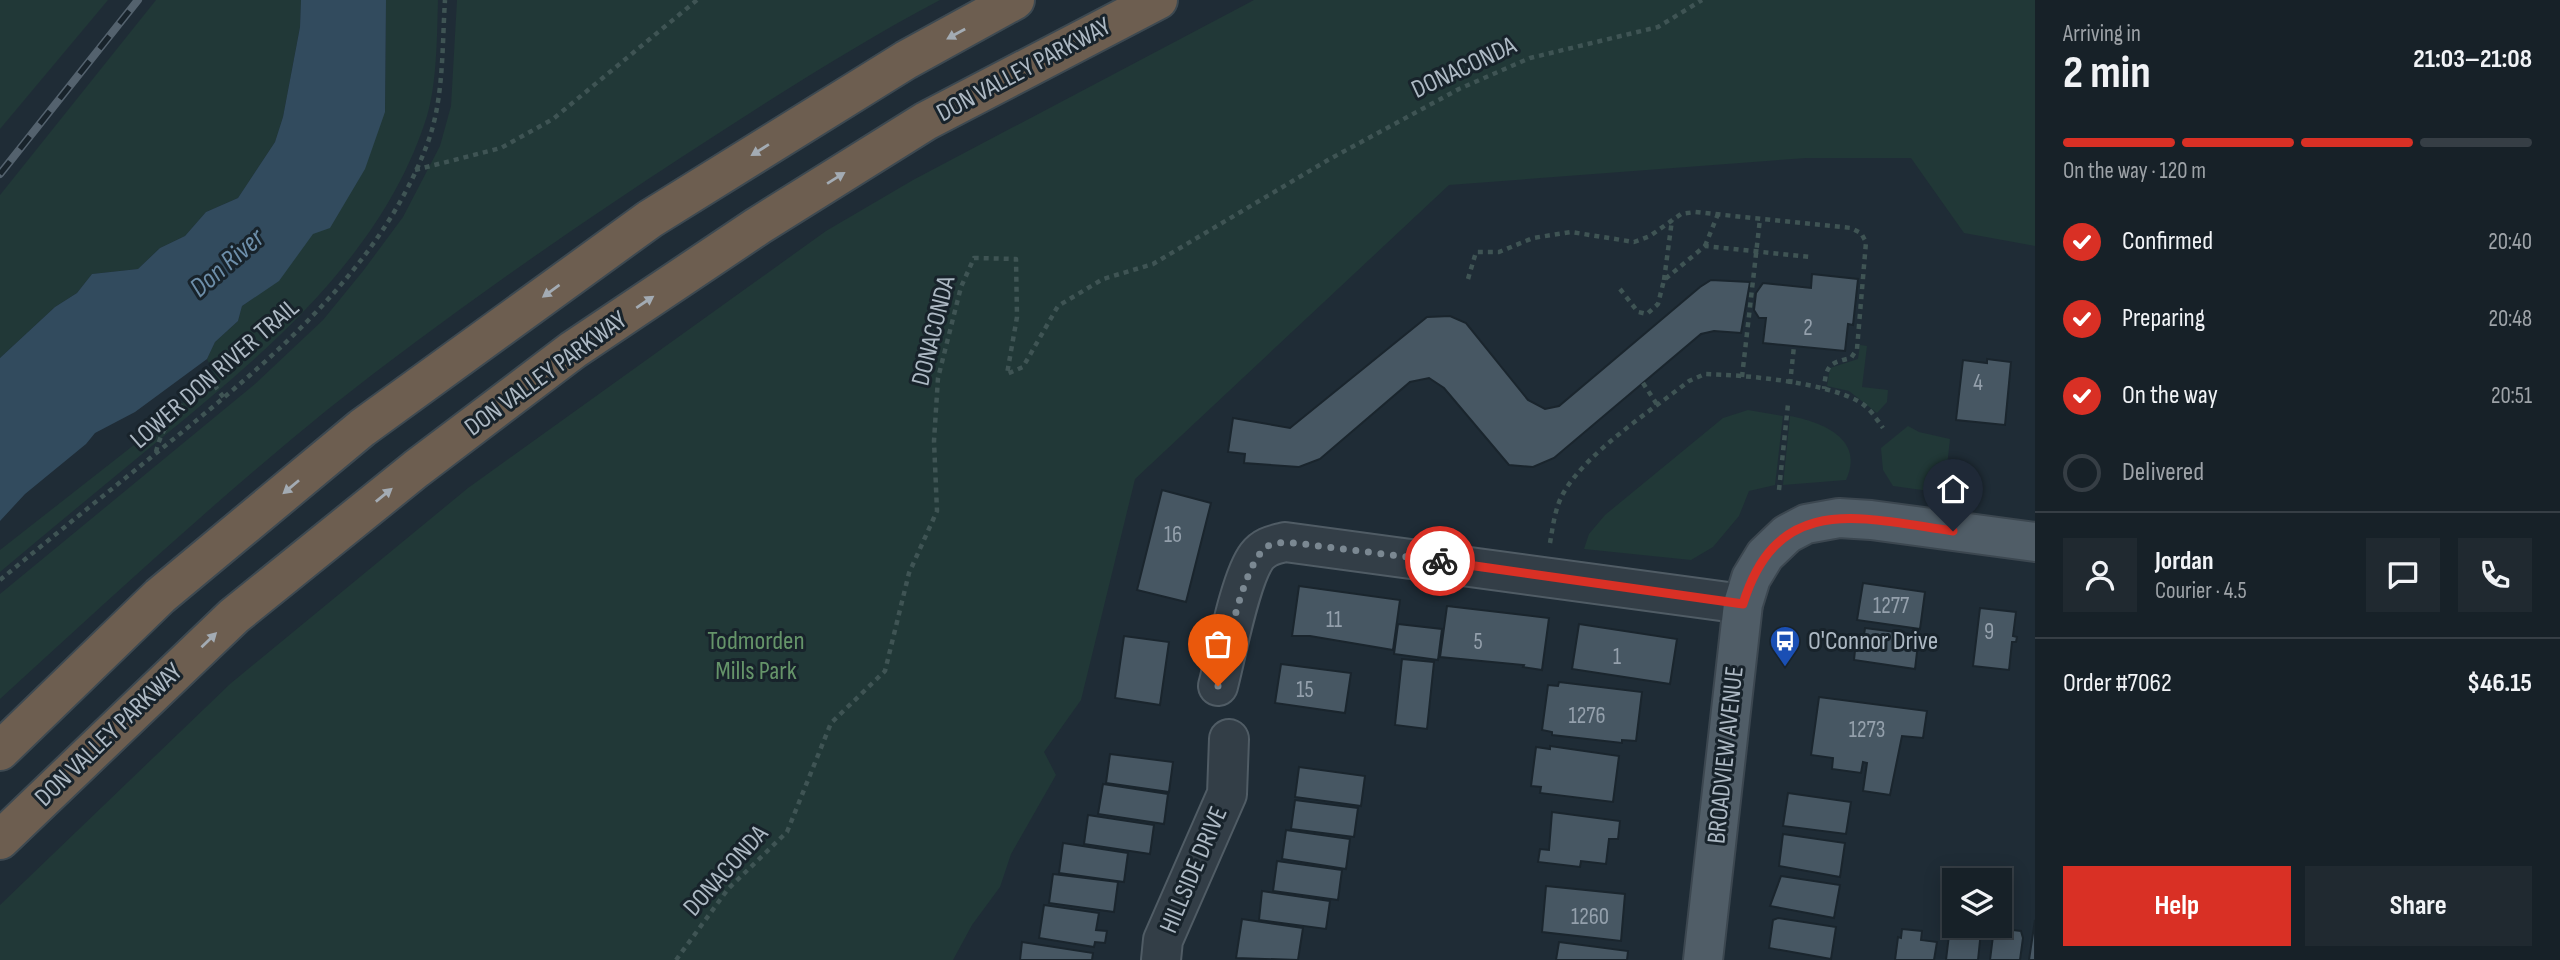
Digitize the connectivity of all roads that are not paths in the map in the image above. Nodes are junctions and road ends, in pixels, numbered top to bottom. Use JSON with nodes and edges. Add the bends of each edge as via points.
{"nodes":[{"id":1,"x":1015,"y":0,"type":"edge"},
{"id":2,"x":1158,"y":0,"type":"edge"},
{"id":3,"x":2035,"y":542,"type":"edge"},
{"id":4,"x":1743,"y":604,"type":"junction"},
{"id":5,"x":1218,"y":686,"type":"dead end"},
{"id":6,"x":1229,"y":738,"type":"dead end"},
{"id":7,"x":0,"y":751,"type":"edge"},
{"id":8,"x":0,"y":840,"type":"edge"},
{"id":9,"x":1161,"y":960,"type":"edge"},
{"id":10,"x":1703,"y":960,"type":"edge"}],
"edges":[{"from":1,"to":7,"type":"highway","one_way":true,"via":[[906,60],[650,219],[362,428],[160,596]]},
{"from":8,"to":2,"type":"highway","name":"DON VALLEY PARKWAY","one_way":true,"via":[[234,616],[573,350],[926,121]]},
{"from":3,"to":4,"type":"main road","name":"BROADVIEW AVENUE","via":[[1839,518],[1796,529],[1765,555]]},
{"from":4,"to":5,"type":"street","via":[[1285,542],[1269,545],[1256,557]]},
{"from":4,"to":10,"type":"main road","name":"BROADVIEW AVENUE"},
{"from":6,"to":9,"type":"street","name":"HILLSIDE DRIVE","via":[[1227,794],[1163,940]]}]}
